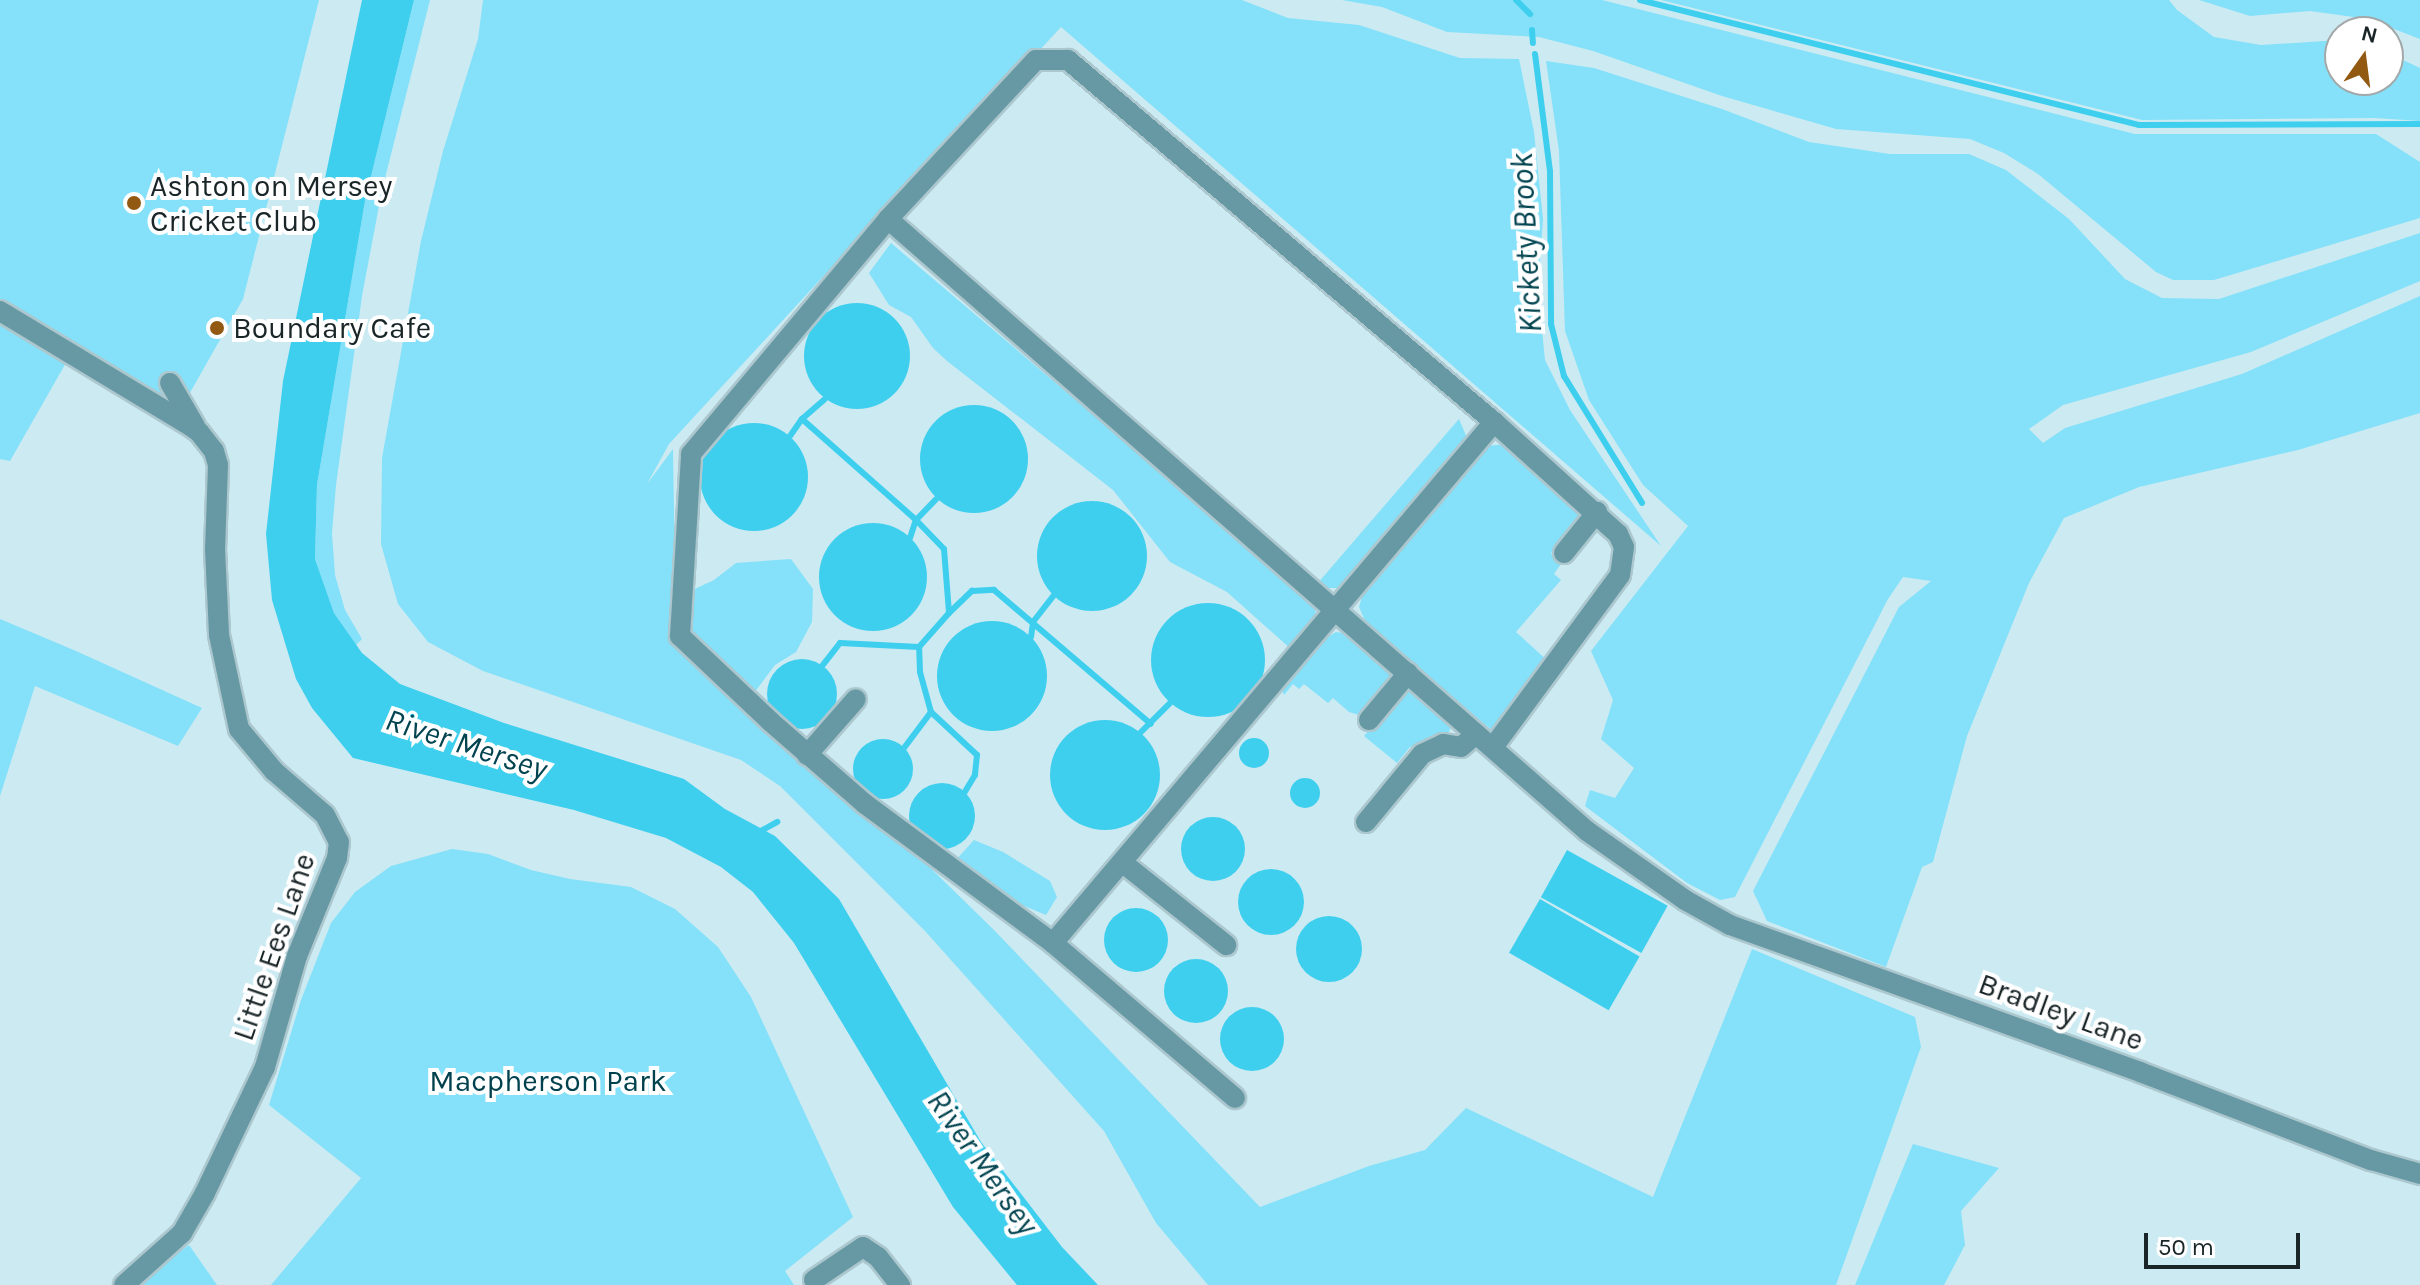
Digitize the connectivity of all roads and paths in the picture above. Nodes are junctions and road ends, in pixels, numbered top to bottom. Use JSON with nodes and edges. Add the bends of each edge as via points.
{"nodes":[{"id":1,"x":888,"y":219,"type":"junction"},
{"id":2,"x":0,"y":311,"type":"edge"},
{"id":3,"x":170,"y":383,"type":"dead end"},
{"id":4,"x":1494,"y":422,"type":"junction"},
{"id":5,"x":199,"y":432,"type":"junction"},
{"id":6,"x":1597,"y":512,"type":"junction"},
{"id":7,"x":1564,"y":553,"type":"dead end"},
{"id":8,"x":1338,"y":610,"type":"junction"},
{"id":9,"x":1408,"y":673,"type":"junction"},
{"id":10,"x":856,"y":699,"type":"dead end"},
{"id":11,"x":1369,"y":720,"type":"dead end"},
{"id":12,"x":1476,"y":734,"type":"junction"},
{"id":13,"x":1493,"y":747,"type":"junction"},
{"id":14,"x":807,"y":755,"type":"junction"},
{"id":15,"x":1366,"y":822,"type":"dead end"},
{"id":16,"x":1123,"y":863,"type":"junction"},
{"id":17,"x":1053,"y":943,"type":"junction"},
{"id":18,"x":1226,"y":945,"type":"dead end"},
{"id":19,"x":1235,"y":1098,"type":"dead end"},
{"id":20,"x":2420,"y":1174,"type":"edge"},
{"id":21,"x":814,"y":1280,"type":"dead end"},
{"id":22,"x":124,"y":1285,"type":"edge"},
{"id":23,"x":900,"y":1285,"type":"edge"}],
"edges":[{"from":1,"to":4,"type":"street","via":[[1036,60],[1068,60]]},
{"from":1,"to":8,"type":"street","name":"Bradley Lane"},
{"from":1,"to":14,"type":"street","via":[[691,454],[680,636]]},
{"from":2,"to":5,"type":"street","name":"Little Ees Lane"},
{"from":3,"to":5,"type":"street"},
{"from":4,"to":6,"type":"street"},
{"from":4,"to":8,"type":"street"},
{"from":5,"to":22,"type":"street","name":"Little Ees Lane","via":[[218,465],[219,635],[239,729],[274,771],[325,815],[339,842],[265,1067],[205,1193],[182,1233]]},
{"from":6,"to":7,"type":"street"},
{"from":6,"to":13,"type":"street","via":[[1624,547],[1620,575]]},
{"from":8,"to":9,"type":"street","name":"Bradley Lane"},
{"from":8,"to":16,"type":"street"},
{"from":9,"to":11,"type":"street"},
{"from":9,"to":12,"type":"street","name":"Bradley Lane"},
{"from":10,"to":14,"type":"street"},
{"from":12,"to":13,"type":"street","name":"Bradley Lane"},
{"from":12,"to":15,"type":"street","via":[[1461,747],[1443,744],[1422,754]]},
{"from":13,"to":20,"type":"street","name":"Bradley Lane","via":[[1587,831],[1730,925]]},
{"from":14,"to":17,"type":"street"},
{"from":16,"to":17,"type":"street"},
{"from":16,"to":18,"type":"street"},
{"from":17,"to":19,"type":"street"},
{"from":21,"to":23,"type":"street","via":[[863,1247]]}]}
